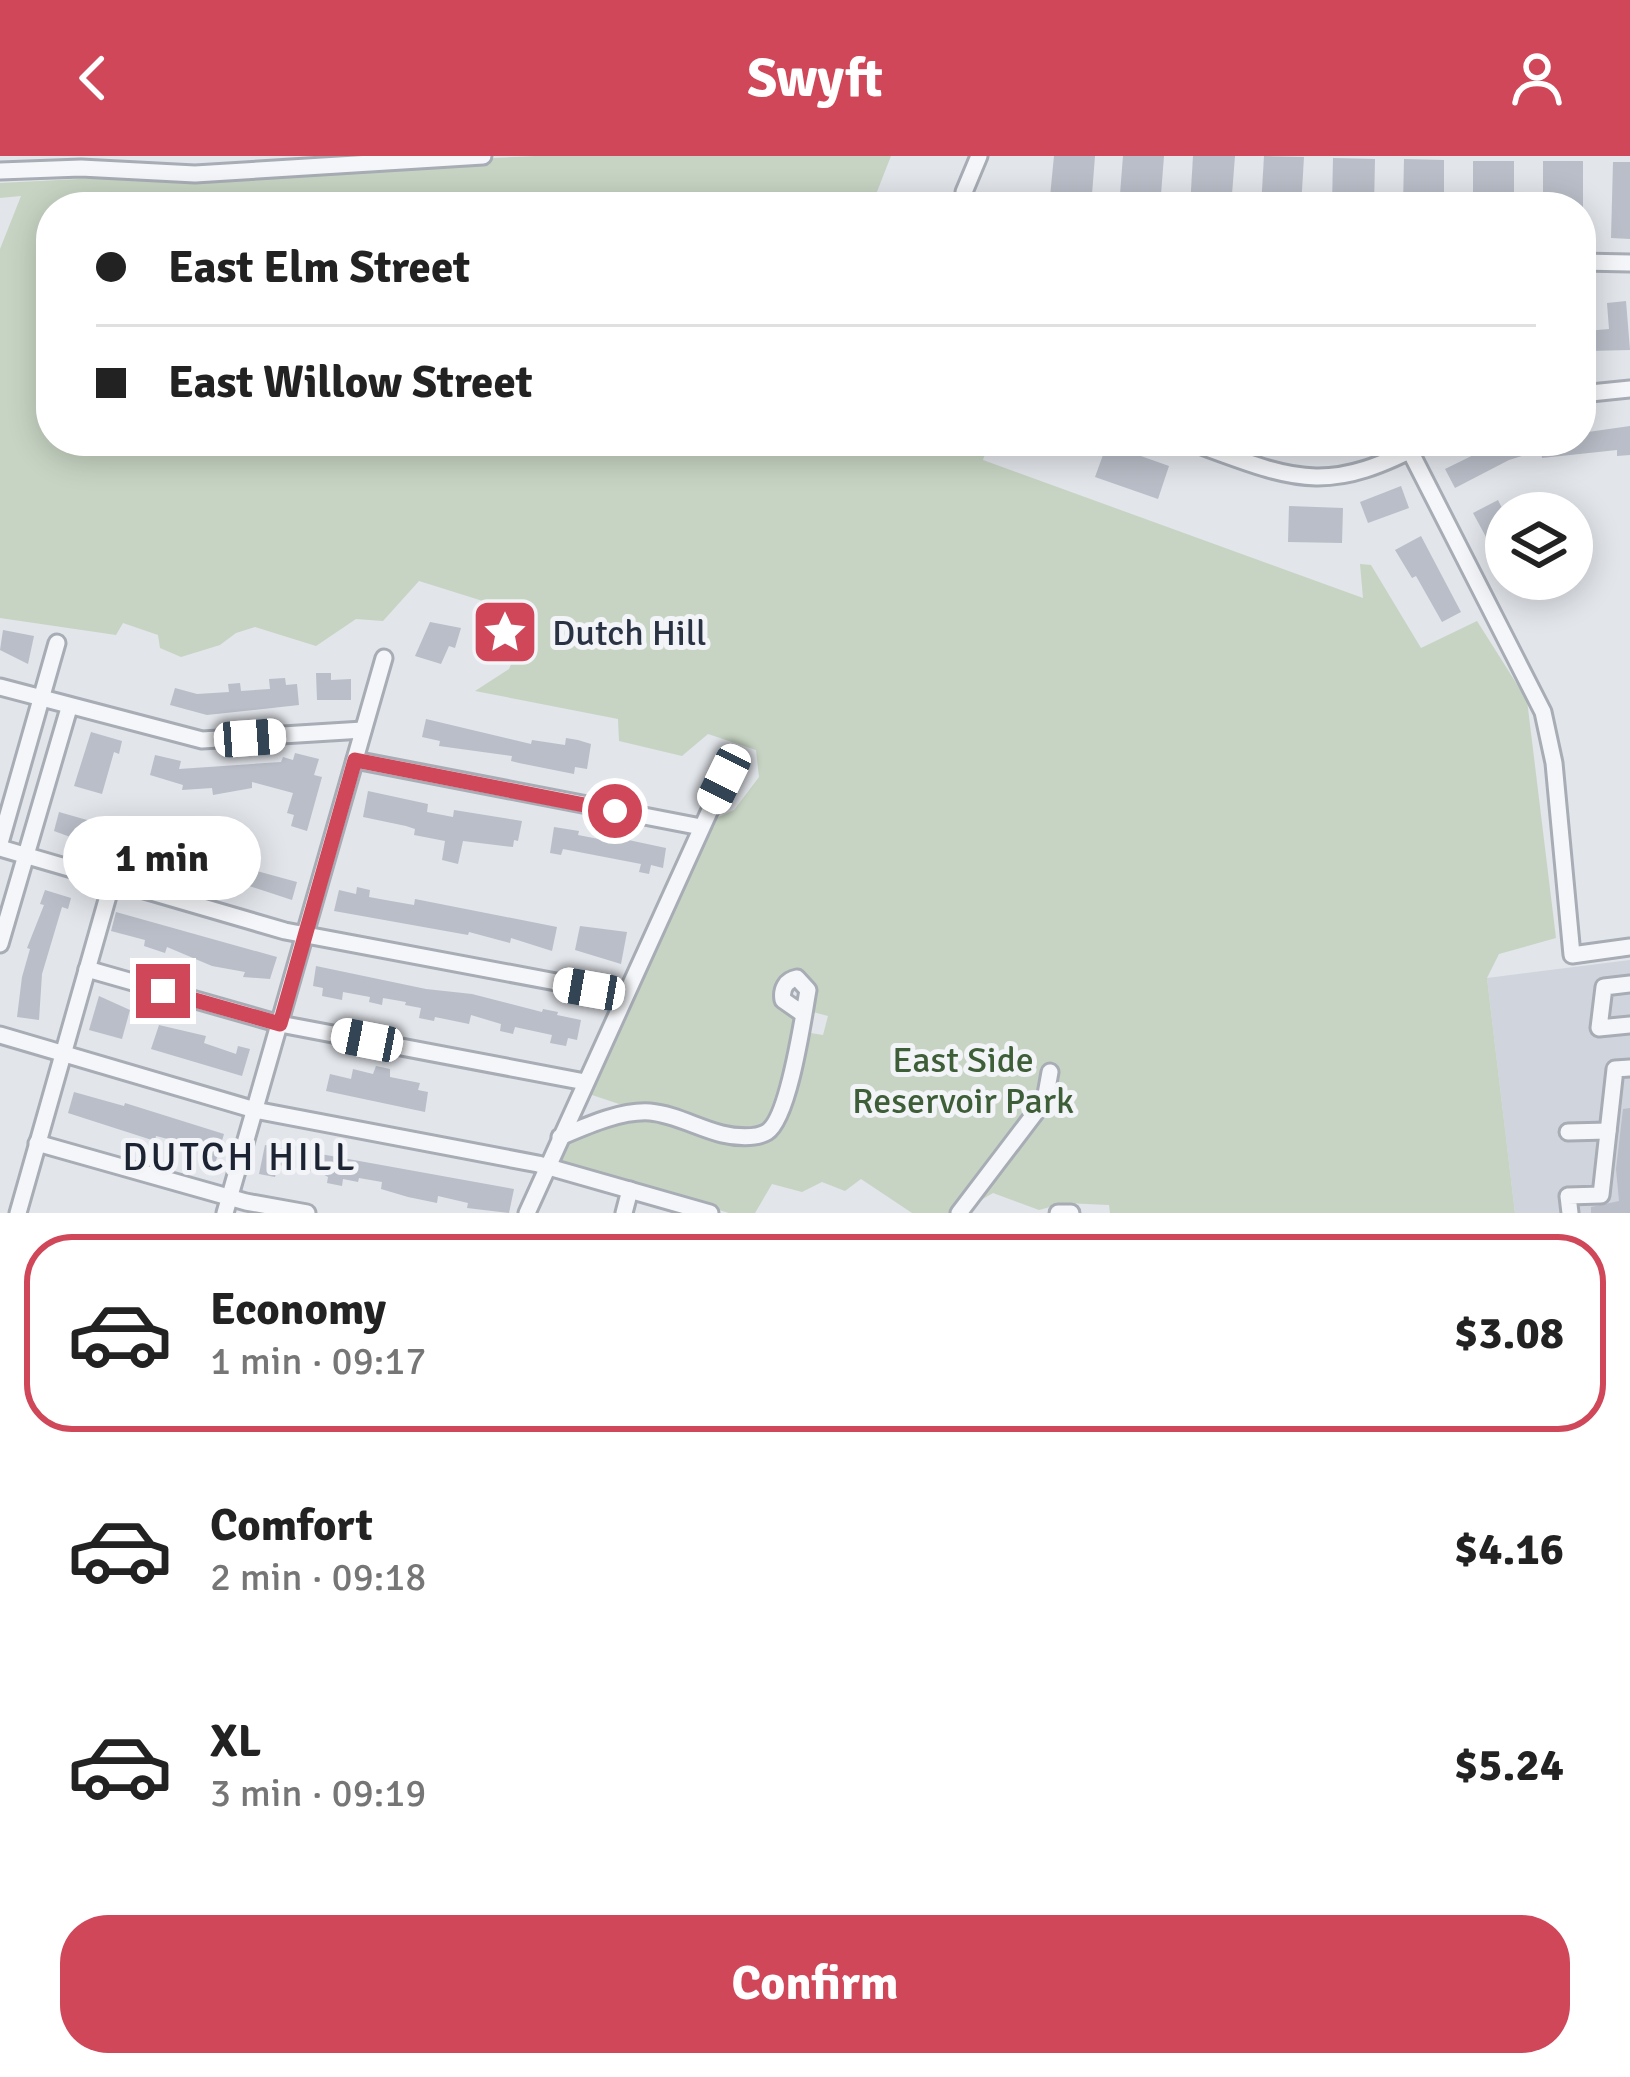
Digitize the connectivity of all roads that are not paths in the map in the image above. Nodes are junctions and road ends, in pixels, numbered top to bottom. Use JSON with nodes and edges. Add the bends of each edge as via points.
{"nodes":[{"id":1,"x":484,"y":156,"type":"edge"},
{"id":2,"x":980,"y":156,"type":"edge"},
{"id":3,"x":0,"y":171,"type":"edge"},
{"id":4,"x":964,"y":192,"type":"edge"},
{"id":5,"x":1596,"y":262,"type":"edge"},
{"id":6,"x":1630,"y":263,"type":"edge"},
{"id":7,"x":1630,"y":389,"type":"edge"},
{"id":8,"x":1596,"y":392,"type":"edge"},
{"id":9,"x":1230,"y":456,"type":"edge"},
{"id":10,"x":1400,"y":456,"type":"edge"},
{"id":11,"x":1413,"y":456,"type":"edge"},
{"id":12,"x":57,"y":643,"type":"dead end"},
{"id":13,"x":385,"y":658,"type":"dead end"},
{"id":14,"x":0,"y":687,"type":"edge"},
{"id":15,"x":39,"y":700,"type":"junction"},
{"id":16,"x":69,"y":708,"type":"junction"},
{"id":17,"x":363,"y":730,"type":"junction"},
{"id":18,"x":355,"y":760,"type":"junction"},
{"id":19,"x":724,"y":779,"type":"dead end"},
{"id":20,"x":700,"y":827,"type":"junction"},
{"id":21,"x":0,"y":845,"type":"edge"},
{"id":22,"x":24,"y":855,"type":"junction"},
{"id":23,"x":112,"y":881,"type":"junction"},
{"id":24,"x":304,"y":935,"type":"junction"},
{"id":25,"x":0,"y":944,"type":"edge"},
{"id":26,"x":1630,"y":947,"type":"edge"},
{"id":27,"x":87,"y":969,"type":"junction"},
{"id":28,"x":1630,"y":984,"type":"edge"},
{"id":29,"x":625,"y":995,"type":"junction"},
{"id":30,"x":803,"y":1014,"type":"dead end"},
{"id":31,"x":280,"y":1024,"type":"junction"},
{"id":32,"x":1630,"y":1025,"type":"edge"},
{"id":33,"x":0,"y":1035,"type":"edge"},
{"id":34,"x":62,"y":1055,"type":"junction"},
{"id":35,"x":1630,"y":1068,"type":"edge"},
{"id":36,"x":1050,"y":1072,"type":"dead end"},
{"id":37,"x":585,"y":1082,"type":"junction"},
{"id":38,"x":254,"y":1110,"type":"junction"},
{"id":39,"x":1608,"y":1131,"type":"junction"},
{"id":40,"x":1568,"y":1132,"type":"dead end"},
{"id":41,"x":560,"y":1137,"type":"junction"},
{"id":42,"x":38,"y":1143,"type":"junction"},
{"id":43,"x":547,"y":1167,"type":"junction"},
{"id":44,"x":630,"y":1190,"type":"junction"},
{"id":45,"x":228,"y":1205,"type":"edge"},
{"id":46,"x":18,"y":1213,"type":"edge"},
{"id":47,"x":307,"y":1213,"type":"edge"},
{"id":48,"x":527,"y":1213,"type":"edge"},
{"id":49,"x":624,"y":1213,"type":"edge"},
{"id":50,"x":710,"y":1213,"type":"edge"},
{"id":51,"x":959,"y":1213,"type":"edge"},
{"id":52,"x":1058,"y":1213,"type":"edge"},
{"id":53,"x":1070,"y":1213,"type":"edge"},
{"id":54,"x":1570,"y":1213,"type":"edge"}],
"edges":[{"from":1,"to":3,"type":"street","via":[[195,174]]},
{"from":2,"to":4,"type":"street"},
{"from":5,"to":6,"type":"street"},
{"from":7,"to":8,"type":"street"},
{"from":9,"to":10,"type":"street","via":[[1321,478]]},
{"from":11,"to":26,"type":"street","via":[[1543,712],[1572,955]]},
{"from":12,"to":15,"type":"street"},
{"from":13,"to":17,"type":"street"},
{"from":14,"to":15,"type":"street"},
{"from":15,"to":16,"type":"street"},
{"from":15,"to":21,"type":"street"},
{"from":16,"to":17,"type":"street","via":[[202,740]]},
{"from":16,"to":22,"type":"street"},
{"from":17,"to":18,"type":"street"},
{"from":18,"to":20,"type":"street"},
{"from":18,"to":24,"type":"street"},
{"from":19,"to":20,"type":"street"},
{"from":20,"to":29,"type":"street"},
{"from":21,"to":22,"type":"street"},
{"from":22,"to":23,"type":"street"},
{"from":22,"to":25,"type":"street"},
{"from":23,"to":24,"type":"street"},
{"from":23,"to":27,"type":"street"},
{"from":24,"to":29,"type":"street"},
{"from":24,"to":31,"type":"street"},
{"from":27,"to":31,"type":"street"},
{"from":27,"to":34,"type":"street"},
{"from":28,"to":32,"type":"street","via":[[1604,987],[1599,1028]]},
{"from":29,"to":37,"type":"street"},
{"from":30,"to":41,"type":"street","via":[[769,1131],[726,1135],[650,1112]]},
{"from":31,"to":37,"type":"street"},
{"from":31,"to":38,"type":"street"},
{"from":33,"to":34,"type":"street"},
{"from":34,"to":38,"type":"street"},
{"from":34,"to":42,"type":"street"},
{"from":35,"to":39,"type":"street","via":[[1616,1069]]},
{"from":36,"to":51,"type":"street","via":[[1045,1100]]},
{"from":37,"to":41,"type":"street"},
{"from":38,"to":43,"type":"street"},
{"from":38,"to":45,"type":"street"},
{"from":39,"to":40,"type":"street"},
{"from":39,"to":54,"type":"street","via":[[1601,1195],[1568,1196]]},
{"from":41,"to":43,"type":"street"},
{"from":42,"to":45,"type":"street"},
{"from":42,"to":46,"type":"street"},
{"from":43,"to":44,"type":"street"},
{"from":43,"to":48,"type":"street"},
{"from":44,"to":49,"type":"street"},
{"from":44,"to":50,"type":"street"},
{"from":45,"to":47,"type":"street"},
{"from":52,"to":53,"type":"street"}]}
